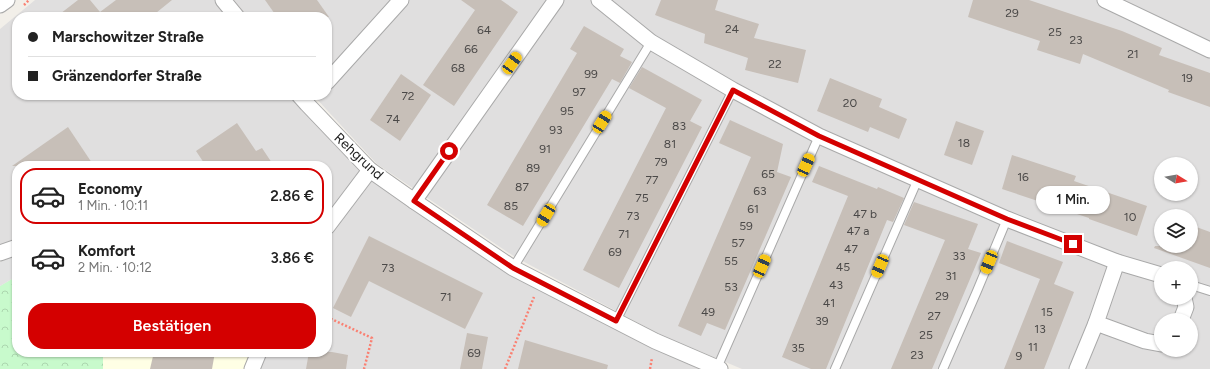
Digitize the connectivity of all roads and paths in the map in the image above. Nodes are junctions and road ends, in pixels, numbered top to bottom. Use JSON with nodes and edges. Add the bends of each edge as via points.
{"nodes":[{"id":1,"x":6,"y":0,"type":"edge"},
{"id":2,"x":223,"y":0,"type":"edge"},
{"id":3,"x":401,"y":0,"type":"edge"},
{"id":4,"x":556,"y":0,"type":"edge"},
{"id":5,"x":599,"y":0,"type":"edge"},
{"id":6,"x":1105,"y":0,"type":"edge"},
{"id":7,"x":0,"y":5,"type":"edge"},
{"id":8,"x":233,"y":12,"type":"edge"},
{"id":9,"x":651,"y":42,"type":"junction"},
{"id":10,"x":1210,"y":50,"type":"edge"},
{"id":11,"x":332,"y":76,"type":"edge"},
{"id":12,"x":733,"y":90,"type":"junction"},
{"id":13,"x":309,"y":100,"type":"edge"},
{"id":14,"x":819,"y":136,"type":"junction"},
{"id":15,"x":370,"y":170,"type":"junction"},
{"id":16,"x":918,"y":179,"type":"junction"},
{"id":17,"x":414,"y":201,"type":"junction"},
{"id":18,"x":1007,"y":219,"type":"junction"},
{"id":19,"x":332,"y":221,"type":"edge"},
{"id":20,"x":12,"y":249,"type":"edge"},
{"id":21,"x":0,"y":253,"type":"edge"},
{"id":22,"x":1117,"y":262,"type":"junction"},
{"id":23,"x":513,"y":268,"type":"junction"},
{"id":24,"x":1154,"y":273,"type":"edge"},
{"id":25,"x":540,"y":282,"type":"junction"},
{"id":26,"x":1198,"y":288,"type":"edge"},
{"id":27,"x":1210,"y":291,"type":"edge"},
{"id":28,"x":332,"y":318,"type":"edge"},
{"id":29,"x":616,"y":321,"type":"junction"},
{"id":30,"x":1096,"y":323,"type":"junction"},
{"id":31,"x":1154,"y":343,"type":"edge"},
{"id":32,"x":257,"y":357,"type":"edge"},
{"id":33,"x":718,"y":368,"type":"edge"},
{"id":34,"x":252,"y":369,"type":"edge"},
{"id":35,"x":364,"y":369,"type":"edge"},
{"id":36,"x":505,"y":369,"type":"edge"},
{"id":37,"x":835,"y":369,"type":"edge"},
{"id":38,"x":943,"y":369,"type":"edge"},
{"id":39,"x":1077,"y":369,"type":"edge"}],
"edges":[{"from":1,"to":7,"type":"street"},
{"from":2,"to":8,"type":"street"},
{"from":3,"to":11,"type":"street"},
{"from":4,"to":17,"type":"street"},
{"from":5,"to":9,"type":"street"},
{"from":6,"to":10,"type":"street"},
{"from":9,"to":12,"type":"street"},
{"from":9,"to":23,"type":"lane"},
{"from":12,"to":14,"type":"street"},
{"from":12,"to":29,"type":"lane"},
{"from":13,"to":15,"type":"street","name":"Rehgrund"},
{"from":14,"to":16,"type":"street"},
{"from":14,"to":33,"type":"lane"},
{"from":15,"to":17,"type":"street","name":"Rehgrund"},
{"from":15,"to":19,"type":"street"},
{"from":16,"to":18,"type":"street"},
{"from":16,"to":37,"type":"lane"},
{"from":17,"to":23,"type":"street","name":"Rehgrund"},
{"from":18,"to":22,"type":"street"},
{"from":18,"to":38,"type":"lane"},
{"from":20,"to":21,"type":"street"},
{"from":22,"to":24,"type":"street"},
{"from":22,"to":30,"type":"street"},
{"from":23,"to":25,"type":"street","name":"Rehgrund"},
{"from":25,"to":29,"type":"street","name":"Rehgrund"},
{"from":25,"to":36,"type":"path"},
{"from":26,"to":27,"type":"lane"},
{"from":28,"to":35,"type":"path","via":[[372,338]]},
{"from":29,"to":33,"type":"street","name":"Rehgrund"},
{"from":30,"to":31,"type":"street"},
{"from":30,"to":39,"type":"street"},
{"from":32,"to":34,"type":"street"}]}
